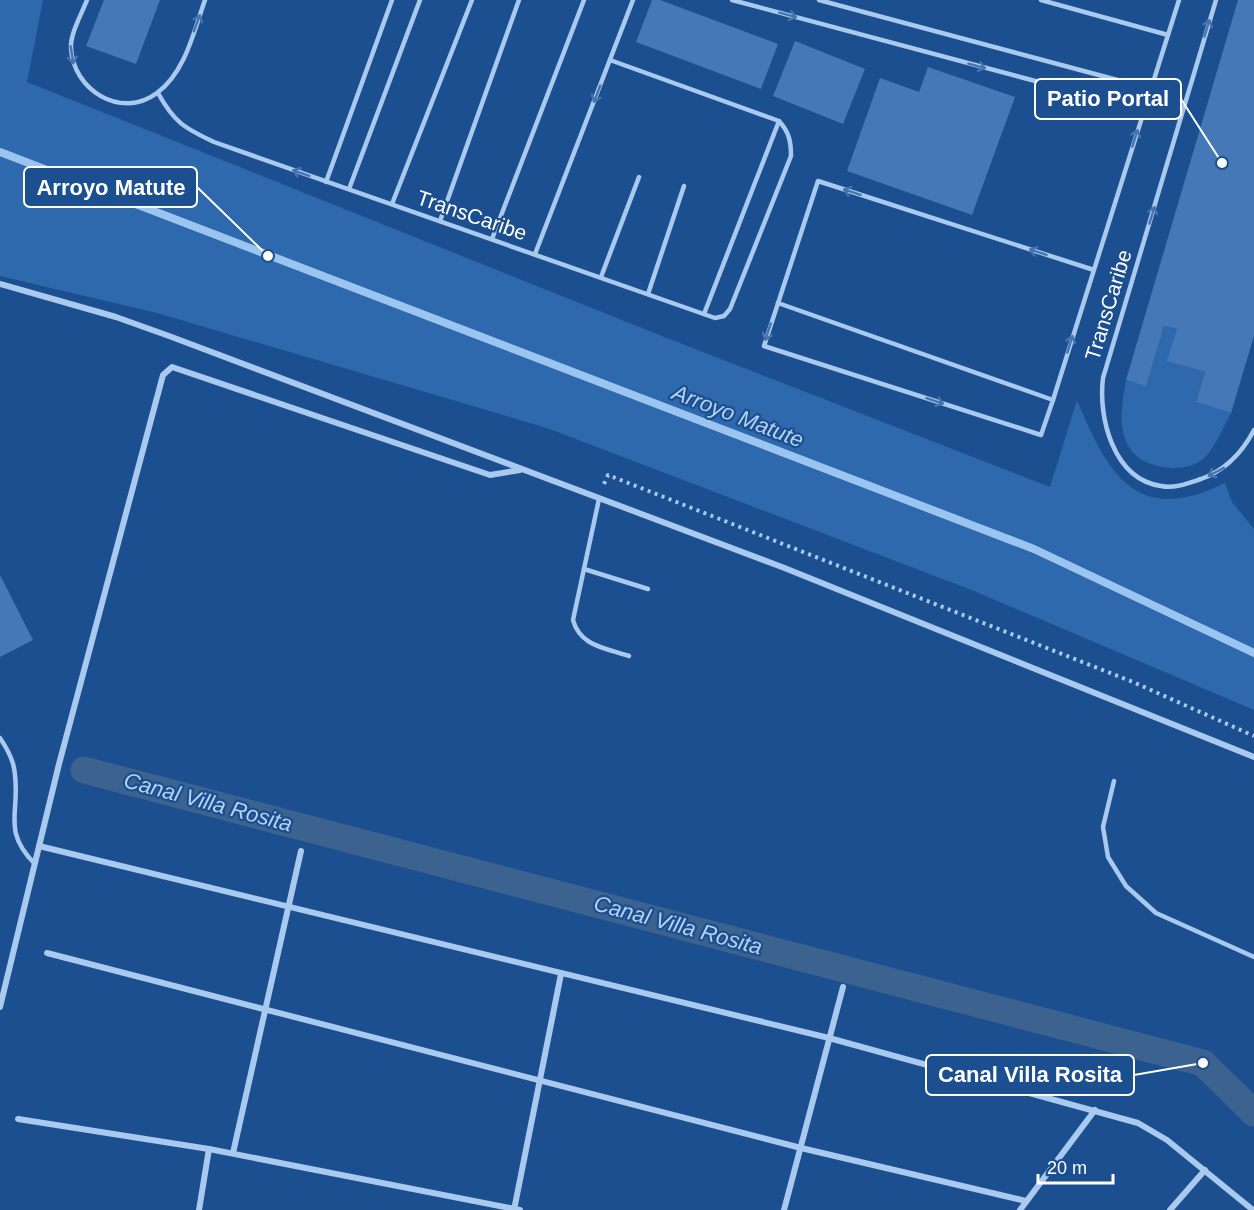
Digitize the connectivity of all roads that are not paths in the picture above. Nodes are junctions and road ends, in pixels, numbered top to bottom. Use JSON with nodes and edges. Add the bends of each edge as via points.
{"nodes":[{"id":1,"x":87,"y":0,"type":"edge"},
{"id":2,"x":206,"y":0,"type":"edge"},
{"id":3,"x":392,"y":0,"type":"edge"},
{"id":4,"x":420,"y":0,"type":"edge"},
{"id":5,"x":472,"y":0,"type":"edge"},
{"id":6,"x":519,"y":0,"type":"edge"},
{"id":7,"x":584,"y":0,"type":"edge"},
{"id":8,"x":633,"y":0,"type":"edge"},
{"id":9,"x":732,"y":0,"type":"edge"},
{"id":10,"x":819,"y":0,"type":"edge"},
{"id":11,"x":1041,"y":0,"type":"edge"},
{"id":12,"x":1179,"y":0,"type":"edge"},
{"id":13,"x":1216,"y":0,"type":"edge"},
{"id":14,"x":743,"y":1,"type":"edge"},
{"id":15,"x":1168,"y":35,"type":"junction"},
{"id":16,"x":610,"y":60,"type":"junction"},
{"id":17,"x":1151,"y":89,"type":"junction"},
{"id":18,"x":158,"y":93,"type":"junction"},
{"id":19,"x":1144,"y":110,"type":"junction"},
{"id":20,"x":779,"y":121,"type":"junction"},
{"id":21,"x":639,"y":177,"type":"dead end"},
{"id":22,"x":326,"y":182,"type":"junction"},
{"id":23,"x":684,"y":186,"type":"dead end"},
{"id":24,"x":349,"y":189,"type":"junction"},
{"id":25,"x":392,"y":204,"type":"junction"},
{"id":26,"x":440,"y":221,"type":"junction"},
{"id":27,"x":492,"y":240,"type":"junction"},
{"id":28,"x":535,"y":255,"type":"junction"},
{"id":29,"x":1094,"y":270,"type":"junction"},
{"id":30,"x":601,"y":277,"type":"junction"},
{"id":31,"x":0,"y":285,"type":"edge"},
{"id":32,"x":648,"y":294,"type":"junction"},
{"id":33,"x":778,"y":303,"type":"junction"},
{"id":34,"x":704,"y":314,"type":"junction"},
{"id":35,"x":1053,"y":400,"type":"junction"},
{"id":36,"x":1254,"y":430,"type":"edge"},
{"id":37,"x":522,"y":469,"type":"junction"},
{"id":38,"x":599,"y":499,"type":"junction"},
{"id":39,"x":584,"y":569,"type":"junction"},
{"id":40,"x":648,"y":589,"type":"dead end"},
{"id":41,"x":629,"y":656,"type":"dead end"},
{"id":42,"x":0,"y":738,"type":"edge"},
{"id":43,"x":1254,"y":757,"type":"edge"},
{"id":44,"x":1114,"y":781,"type":"dead end"},
{"id":45,"x":39,"y":846,"type":"junction"},
{"id":46,"x":301,"y":851,"type":"dead end"},
{"id":47,"x":34,"y":864,"type":"junction"},
{"id":48,"x":288,"y":906,"type":"junction"},
{"id":49,"x":47,"y":953,"type":"dead end"},
{"id":50,"x":1254,"y":957,"type":"edge"},
{"id":51,"x":561,"y":974,"type":"junction"},
{"id":52,"x":843,"y":987,"type":"dead end"},
{"id":53,"x":0,"y":1007,"type":"edge"},
{"id":54,"x":266,"y":1009,"type":"junction"},
{"id":55,"x":829,"y":1038,"type":"junction"},
{"id":56,"x":542,"y":1080,"type":"junction"},
{"id":57,"x":1095,"y":1110,"type":"junction"},
{"id":58,"x":18,"y":1119,"type":"dead end"},
{"id":59,"x":801,"y":1148,"type":"junction"},
{"id":60,"x":209,"y":1149,"type":"junction"},
{"id":61,"x":233,"y":1153,"type":"junction"},
{"id":62,"x":1204,"y":1170,"type":"junction"},
{"id":63,"x":1026,"y":1201,"type":"junction"},
{"id":64,"x":199,"y":1210,"type":"edge"},
{"id":65,"x":516,"y":1210,"type":"edge"},
{"id":66,"x":784,"y":1210,"type":"edge"},
{"id":67,"x":1020,"y":1210,"type":"edge"},
{"id":68,"x":1170,"y":1210,"type":"edge"},
{"id":69,"x":1253,"y":1210,"type":"edge"}],
"edges":[{"from":1,"to":18,"type":"lane","one_way":true,"via":[[70,46],[75,73],[91,92],[112,102],[142,101]]},
{"from":18,"to":2,"type":"lane","one_way":true,"via":[[175,74]]},
{"from":3,"to":22,"type":"lane"},
{"from":4,"to":24,"type":"lane"},
{"from":5,"to":25,"type":"lane"},
{"from":6,"to":26,"type":"lane"},
{"from":7,"to":27,"type":"lane"},
{"from":8,"to":16,"type":"lane","name":"TransCaribe"},
{"from":9,"to":14,"type":"lane"},
{"from":10,"to":17,"type":"lane"},
{"from":11,"to":15,"type":"lane"},
{"from":12,"to":15,"type":"lane","name":"TransCaribe"},
{"from":36,"to":13,"type":"lane","name":"TransCaribe","one_way":true,"via":[[1246,447],[1228,465],[1184,485],[1160,486],[1133,474],[1114,448],[1100,399]]},
{"from":14,"to":19,"type":"lane","one_way":true},
{"from":15,"to":17,"type":"lane","name":"TransCaribe"},
{"from":16,"to":20,"type":"lane"},
{"from":16,"to":28,"type":"lane","name":"TransCaribe","one_way":true},
{"from":17,"to":19,"type":"lane","name":"TransCaribe"},
{"from":22,"to":18,"type":"lane","name":"TransCaribe","one_way":true,"via":[[188,129],[169,114]]},
{"from":29,"to":19,"type":"lane","name":"TransCaribe","one_way":true},
{"from":20,"to":34,"type":"lane"},
{"from":20,"to":34,"type":"lane","via":[[787,130],[791,156],[730,309],[715,318]]},
{"from":21,"to":30,"type":"lane"},
{"from":22,"to":24,"type":"lane","name":"TransCaribe"},
{"from":23,"to":32,"type":"lane"},
{"from":24,"to":25,"type":"lane","name":"TransCaribe"},
{"from":25,"to":26,"type":"lane","name":"TransCaribe"},
{"from":26,"to":27,"type":"lane","name":"TransCaribe"},
{"from":27,"to":28,"type":"lane","name":"TransCaribe"},
{"from":28,"to":30,"type":"lane"},
{"from":29,"to":33,"type":"lane","name":"TransCaribe","one_way":true,"via":[[818,181]]},
{"from":35,"to":29,"type":"lane","name":"TransCaribe","one_way":true},
{"from":30,"to":32,"type":"lane"},
{"from":31,"to":37,"type":"street","via":[[116,317]]},
{"from":32,"to":34,"type":"lane"},
{"from":33,"to":35,"type":"lane"},
{"from":33,"to":35,"type":"lane","name":"TransCaribe","one_way":true,"via":[[764,346],[1041,435]]},
{"from":37,"to":38,"type":"street"},
{"from":37,"to":45,"type":"street","via":[[490,475],[172,367],[163,375]]},
{"from":38,"to":39,"type":"lane"},
{"from":38,"to":43,"type":"street","via":[[782,567]]},
{"from":39,"to":40,"type":"lane"},
{"from":39,"to":41,"type":"lane","via":[[573,620],[577,633],[587,642]]},
{"from":42,"to":47,"type":"lane","via":[[14,767],[11,832],[21,852]]},
{"from":44,"to":50,"type":"lane","via":[[1103,827],[1108,857],[1126,886],[1156,913]]},
{"from":45,"to":47,"type":"street"},
{"from":45,"to":48,"type":"street"},
{"from":46,"to":48,"type":"street"},
{"from":47,"to":53,"type":"street"},
{"from":48,"to":51,"type":"street"},
{"from":48,"to":54,"type":"street"},
{"from":49,"to":54,"type":"street"},
{"from":51,"to":55,"type":"street"},
{"from":51,"to":56,"type":"street"},
{"from":52,"to":55,"type":"street"},
{"from":54,"to":56,"type":"street"},
{"from":54,"to":61,"type":"street"},
{"from":55,"to":57,"type":"street"},
{"from":55,"to":59,"type":"street"},
{"from":56,"to":59,"type":"street"},
{"from":56,"to":65,"type":"street"},
{"from":57,"to":62,"type":"street","via":[[1138,1123]]},
{"from":57,"to":63,"type":"street"},
{"from":58,"to":60,"type":"street"},
{"from":59,"to":63,"type":"street"},
{"from":59,"to":66,"type":"street"},
{"from":60,"to":61,"type":"street"},
{"from":60,"to":64,"type":"street"},
{"from":61,"to":65,"type":"street"},
{"from":62,"to":68,"type":"street"},
{"from":62,"to":69,"type":"street"},
{"from":63,"to":67,"type":"street"}]}
